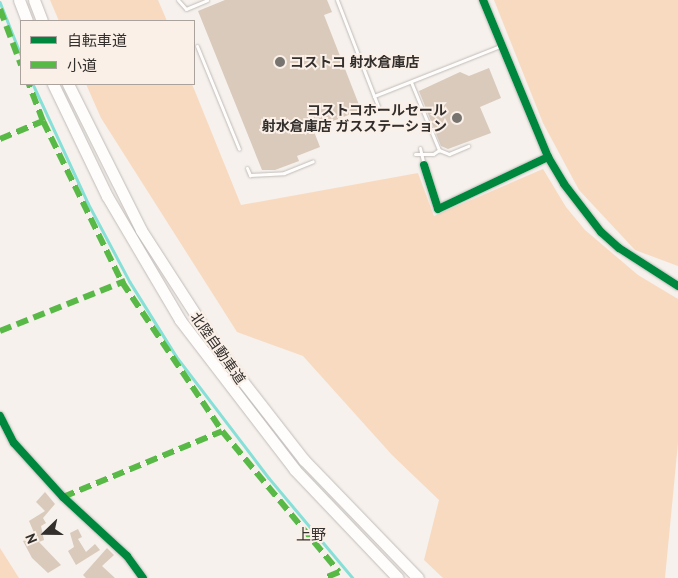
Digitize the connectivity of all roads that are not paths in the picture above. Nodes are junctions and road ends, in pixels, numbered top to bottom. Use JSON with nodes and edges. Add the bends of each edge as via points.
{"nodes":[{"id":1,"x":19,"y":0,"type":"edge"},
{"id":2,"x":34,"y":0,"type":"edge"},
{"id":3,"x":178,"y":0,"type":"edge"},
{"id":4,"x":207,"y":0,"type":"edge"},
{"id":5,"x":338,"y":0,"type":"edge"},
{"id":6,"x":483,"y":0,"type":"edge"},
{"id":7,"x":27,"y":20,"type":"edge"},
{"id":8,"x":42,"y":20,"type":"edge"},
{"id":9,"x":501,"y":45,"type":"junction"},
{"id":10,"x":197,"y":46,"type":"dead end"},
{"id":11,"x":411,"y":82,"type":"junction"},
{"id":12,"x":53,"y":85,"type":"edge"},
{"id":13,"x":68,"y":85,"type":"edge"},
{"id":14,"x":374,"y":96,"type":"junction"},
{"id":15,"x":378,"y":106,"type":"dead end"},
{"id":16,"x":468,"y":146,"type":"dead end"},
{"id":17,"x":420,"y":148,"type":"dead end"},
{"id":18,"x":239,"y":149,"type":"dead end"},
{"id":19,"x":439,"y":150,"type":"junction"},
{"id":20,"x":422,"y":153,"type":"junction"},
{"id":21,"x":415,"y":154,"type":"dead end"},
{"id":22,"x":548,"y":157,"type":"junction"},
{"id":23,"x":313,"y":162,"type":"dead end"},
{"id":24,"x":424,"y":165,"type":"joint"},
{"id":25,"x":247,"y":168,"type":"dead end"},
{"id":26,"x":678,"y":286,"type":"edge"},
{"id":27,"x":0,"y":416,"type":"edge"},
{"id":28,"x":361,"y":542,"type":"junction"},
{"id":29,"x":143,"y":578,"type":"edge"},
{"id":30,"x":394,"y":578,"type":"edge"},
{"id":31,"x":398,"y":578,"type":"edge"},
{"id":32,"x":418,"y":578,"type":"edge"}],
"edges":[{"from":1,"to":7,"type":"highway"},
{"from":2,"to":8,"type":"highway"},
{"from":3,"to":4,"type":"lane","via":[[186,9]]},
{"from":5,"to":14,"type":"lane"},
{"from":6,"to":9,"type":"street"},
{"from":9,"to":11,"type":"lane"},
{"from":9,"to":22,"type":"street"},
{"from":10,"to":18,"type":"lane"},
{"from":11,"to":14,"type":"lane"},
{"from":11,"to":19,"type":"lane"},
{"from":12,"to":28,"type":"highway","name":"北陸自動車道","via":[[107,196],[180,320],[263,432]]},
{"from":13,"to":32,"type":"highway","name":"北陸自動車道","via":[[141,230],[219,351],[304,460]]},
{"from":14,"to":15,"type":"lane"},
{"from":16,"to":19,"type":"lane","via":[[449,154]]},
{"from":17,"to":20,"type":"lane"},
{"from":19,"to":20,"type":"lane"},
{"from":20,"to":21,"type":"lane"},
{"from":20,"to":24,"type":"lane"},
{"from":22,"to":24,"type":"street","via":[[438,209]]},
{"from":22,"to":26,"type":"street","via":[[564,184],[601,232],[640,264]]},
{"from":23,"to":25,"type":"lane","via":[[284,173],[250,175]]},
{"from":27,"to":29,"type":"street","via":[[14,443],[63,497],[128,556]]},
{"from":28,"to":30,"type":"highway"},
{"from":28,"to":31,"type":"highway","name":"北陸自動車道"}]}
